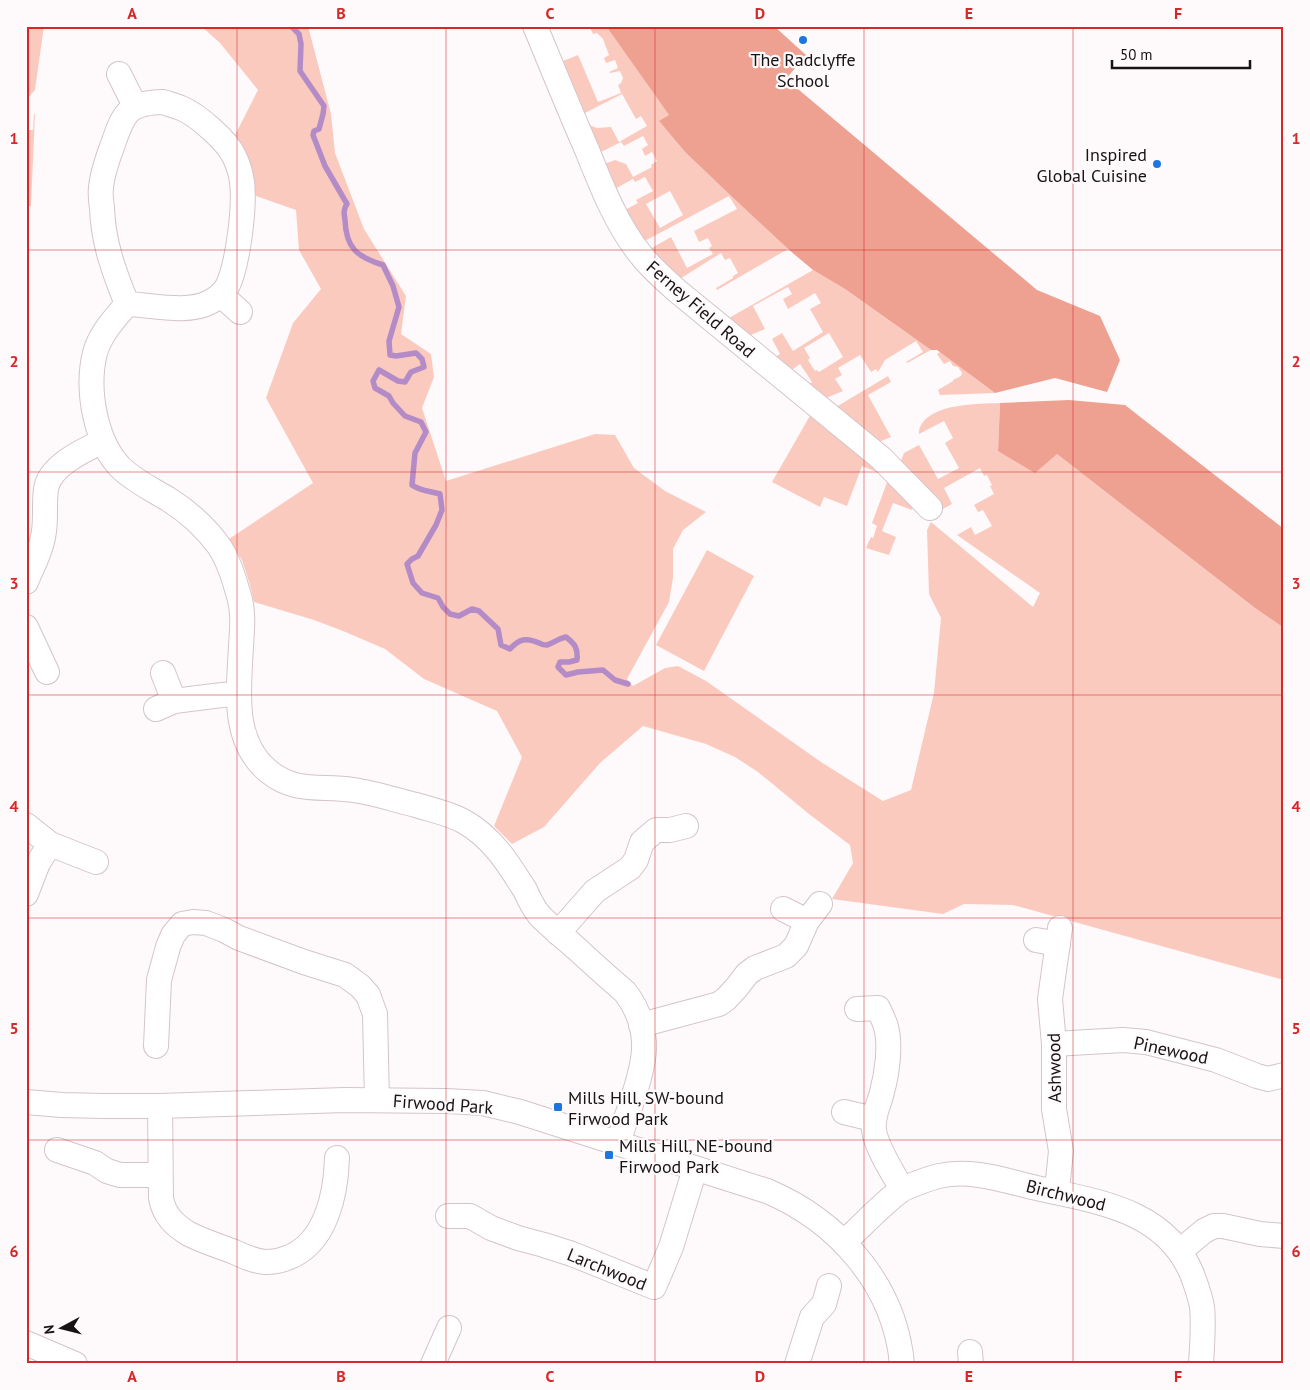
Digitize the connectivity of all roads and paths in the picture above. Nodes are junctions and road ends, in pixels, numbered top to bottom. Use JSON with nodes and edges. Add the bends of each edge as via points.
{"nodes":[{"id":1,"x":535,"y":26,"type":"edge"},
{"id":2,"x":119,"y":74,"type":"dead end"},
{"id":3,"x":135,"y":106,"type":"junction"},
{"id":4,"x":221,"y":295,"type":"junction"},
{"id":5,"x":127,"y":304,"type":"junction"},
{"id":6,"x":240,"y":312,"type":"dead end"},
{"id":7,"x":103,"y":441,"type":"junction"},
{"id":8,"x":930,"y":508,"type":"dead end"},
{"id":9,"x":26,"y":582,"type":"edge"},
{"id":10,"x":37,"y":636,"type":"edge"},
{"id":11,"x":47,"y":672,"type":"dead end"},
{"id":12,"x":163,"y":674,"type":"dead end"},
{"id":13,"x":238,"y":694,"type":"junction"},
{"id":14,"x":26,"y":825,"type":"edge"},
{"id":15,"x":686,"y":826,"type":"dead end"},
{"id":16,"x":50,"y":844,"type":"junction"},
{"id":17,"x":96,"y":862,"type":"dead end"},
{"id":18,"x":26,"y":894,"type":"edge"},
{"id":19,"x":783,"y":910,"type":"dead end"},
{"id":20,"x":558,"y":932,"type":"junction"},
{"id":21,"x":1051,"y":938,"type":"dead end"},
{"id":22,"x":875,"y":1005,"type":"dead end"},
{"id":23,"x":642,"y":1025,"type":"junction"},
{"id":24,"x":1054,"y":1044,"type":"junction"},
{"id":25,"x":156,"y":1046,"type":"dead end"},
{"id":26,"x":1284,"y":1075,"type":"edge"},
{"id":27,"x":377,"y":1100,"type":"junction"},
{"id":28,"x":26,"y":1102,"type":"edge"},
{"id":29,"x":160,"y":1106,"type":"junction"},
{"id":30,"x":844,"y":1112,"type":"dead end"},
{"id":31,"x":873,"y":1119,"type":"junction"},
{"id":32,"x":618,"y":1143,"type":"junction"},
{"id":33,"x":57,"y":1150,"type":"dead end"},
{"id":34,"x":337,"y":1158,"type":"dead end"},
{"id":35,"x":695,"y":1169,"type":"junction"},
{"id":36,"x":160,"y":1176,"type":"junction"},
{"id":37,"x":902,"y":1189,"type":"junction"},
{"id":38,"x":1056,"y":1192,"type":"junction"},
{"id":39,"x":466,"y":1210,"type":"dead end"},
{"id":40,"x":1284,"y":1236,"type":"edge"},
{"id":41,"x":844,"y":1242,"type":"junction"},
{"id":42,"x":1180,"y":1251,"type":"junction"},
{"id":43,"x":832,"y":1301,"type":"dead end"},
{"id":44,"x":449,"y":1328,"type":"dead end"},
{"id":45,"x":26,"y":1343,"type":"edge"},
{"id":46,"x":429,"y":1357,"type":"edge"},
{"id":47,"x":75,"y":1364,"type":"edge"},
{"id":48,"x":797,"y":1364,"type":"edge"},
{"id":49,"x":902,"y":1364,"type":"edge"},
{"id":50,"x":1201,"y":1364,"type":"edge"}],
"edges":[{"from":1,"to":8,"type":"street","name":"Ferney Field Road","via":[[594,169],[640,255],[657,274],[881,458]]},
{"from":2,"to":3,"type":"street"},
{"from":3,"to":4,"type":"street","via":[[163,102],[182,108],[222,140],[234,156],[242,180],[242,220],[235,261],[227,287]]},
{"from":3,"to":5,"type":"street","via":[[118,128],[101,189],[106,246]]},
{"from":4,"to":5,"type":"street","via":[[195,308]]},
{"from":4,"to":6,"type":"street"},
{"from":5,"to":7,"type":"street","via":[[104,333],[95,351],[92,398]]},
{"from":7,"to":9,"type":"street","via":[[67,460],[52,474],[46,487],[40,549]]},
{"from":7,"to":13,"type":"street","via":[[122,469],[182,508],[219,547],[232,573],[243,623]]},
{"from":10,"to":11,"type":"street"},
{"from":12,"to":13,"type":"street","via":[[165,705]]},
{"from":13,"to":20,"type":"street","via":[[242,733],[250,751],[267,770],[298,786],[356,790],[452,816],[466,823],[499,851],[538,914]]},
{"from":14,"to":16,"type":"street"},
{"from":15,"to":20,"type":"street","via":[[670,830],[654,821],[630,868],[595,891]]},
{"from":16,"to":17,"type":"street"},
{"from":16,"to":18,"type":"street","via":[[38,863]]},
{"from":19,"to":23,"type":"street","via":[[813,913],[796,946],[786,956],[755,968],[719,1004]]},
{"from":20,"to":23,"type":"street","via":[[625,992]]},
{"from":21,"to":24,"type":"street","name":"Ashwood","via":[[1050,999]]},
{"from":22,"to":31,"type":"street","via":[[886,1028],[888,1047],[882,1091]]},
{"from":23,"to":32,"type":"street","via":[[643,1060]]},
{"from":24,"to":26,"type":"street","name":"Pinewood","via":[[1146,1042],[1216,1060],[1268,1079]]},
{"from":24,"to":38,"type":"street","name":"Ashwood","via":[[1054,1109],[1061,1151]]},
{"from":25,"to":27,"type":"street","via":[[159,980],[173,935],[182,924],[206,923],[301,972],[345,975],[360,986],[375,1014]]},
{"from":27,"to":29,"type":"street","name":"Firwood Park"},
{"from":27,"to":32,"type":"street","name":"Firwood Park","via":[[483,1103]]},
{"from":28,"to":29,"type":"street","name":"Firwood Park"},
{"from":29,"to":36,"type":"street"},
{"from":30,"to":31,"type":"street"},
{"from":31,"to":37,"type":"street","via":[[877,1142]]},
{"from":32,"to":35,"type":"street","name":"Firwood Park"},
{"from":33,"to":36,"type":"street","via":[[120,1176]]},
{"from":34,"to":36,"type":"street","via":[[329,1210],[320,1228],[302,1250],[276,1262],[255,1260],[180,1229],[166,1214]]},
{"from":35,"to":39,"type":"street","name":"Larchwood","via":[[672,1247],[651,1296],[572,1254],[491,1228]]},
{"from":35,"to":41,"type":"street","name":"Firwood Park","via":[[780,1197],[820,1220]]},
{"from":37,"to":38,"type":"street","name":"Birchwood","via":[[940,1176],[966,1174]]},
{"from":37,"to":41,"type":"street","name":"Birchwood"},
{"from":38,"to":42,"type":"street","name":"Birchwood","via":[[1128,1211],[1155,1227]]},
{"from":40,"to":42,"type":"street","via":[[1214,1226]]},
{"from":41,"to":49,"type":"street","name":"Firwood Park","via":[[864,1265],[889,1309]]},
{"from":42,"to":50,"type":"street","name":"Birchwood","via":[[1200,1298]]},
{"from":43,"to":48,"type":"street","via":[[812,1317]]},
{"from":44,"to":46,"type":"street"},
{"from":45,"to":47,"type":"street"}]}
